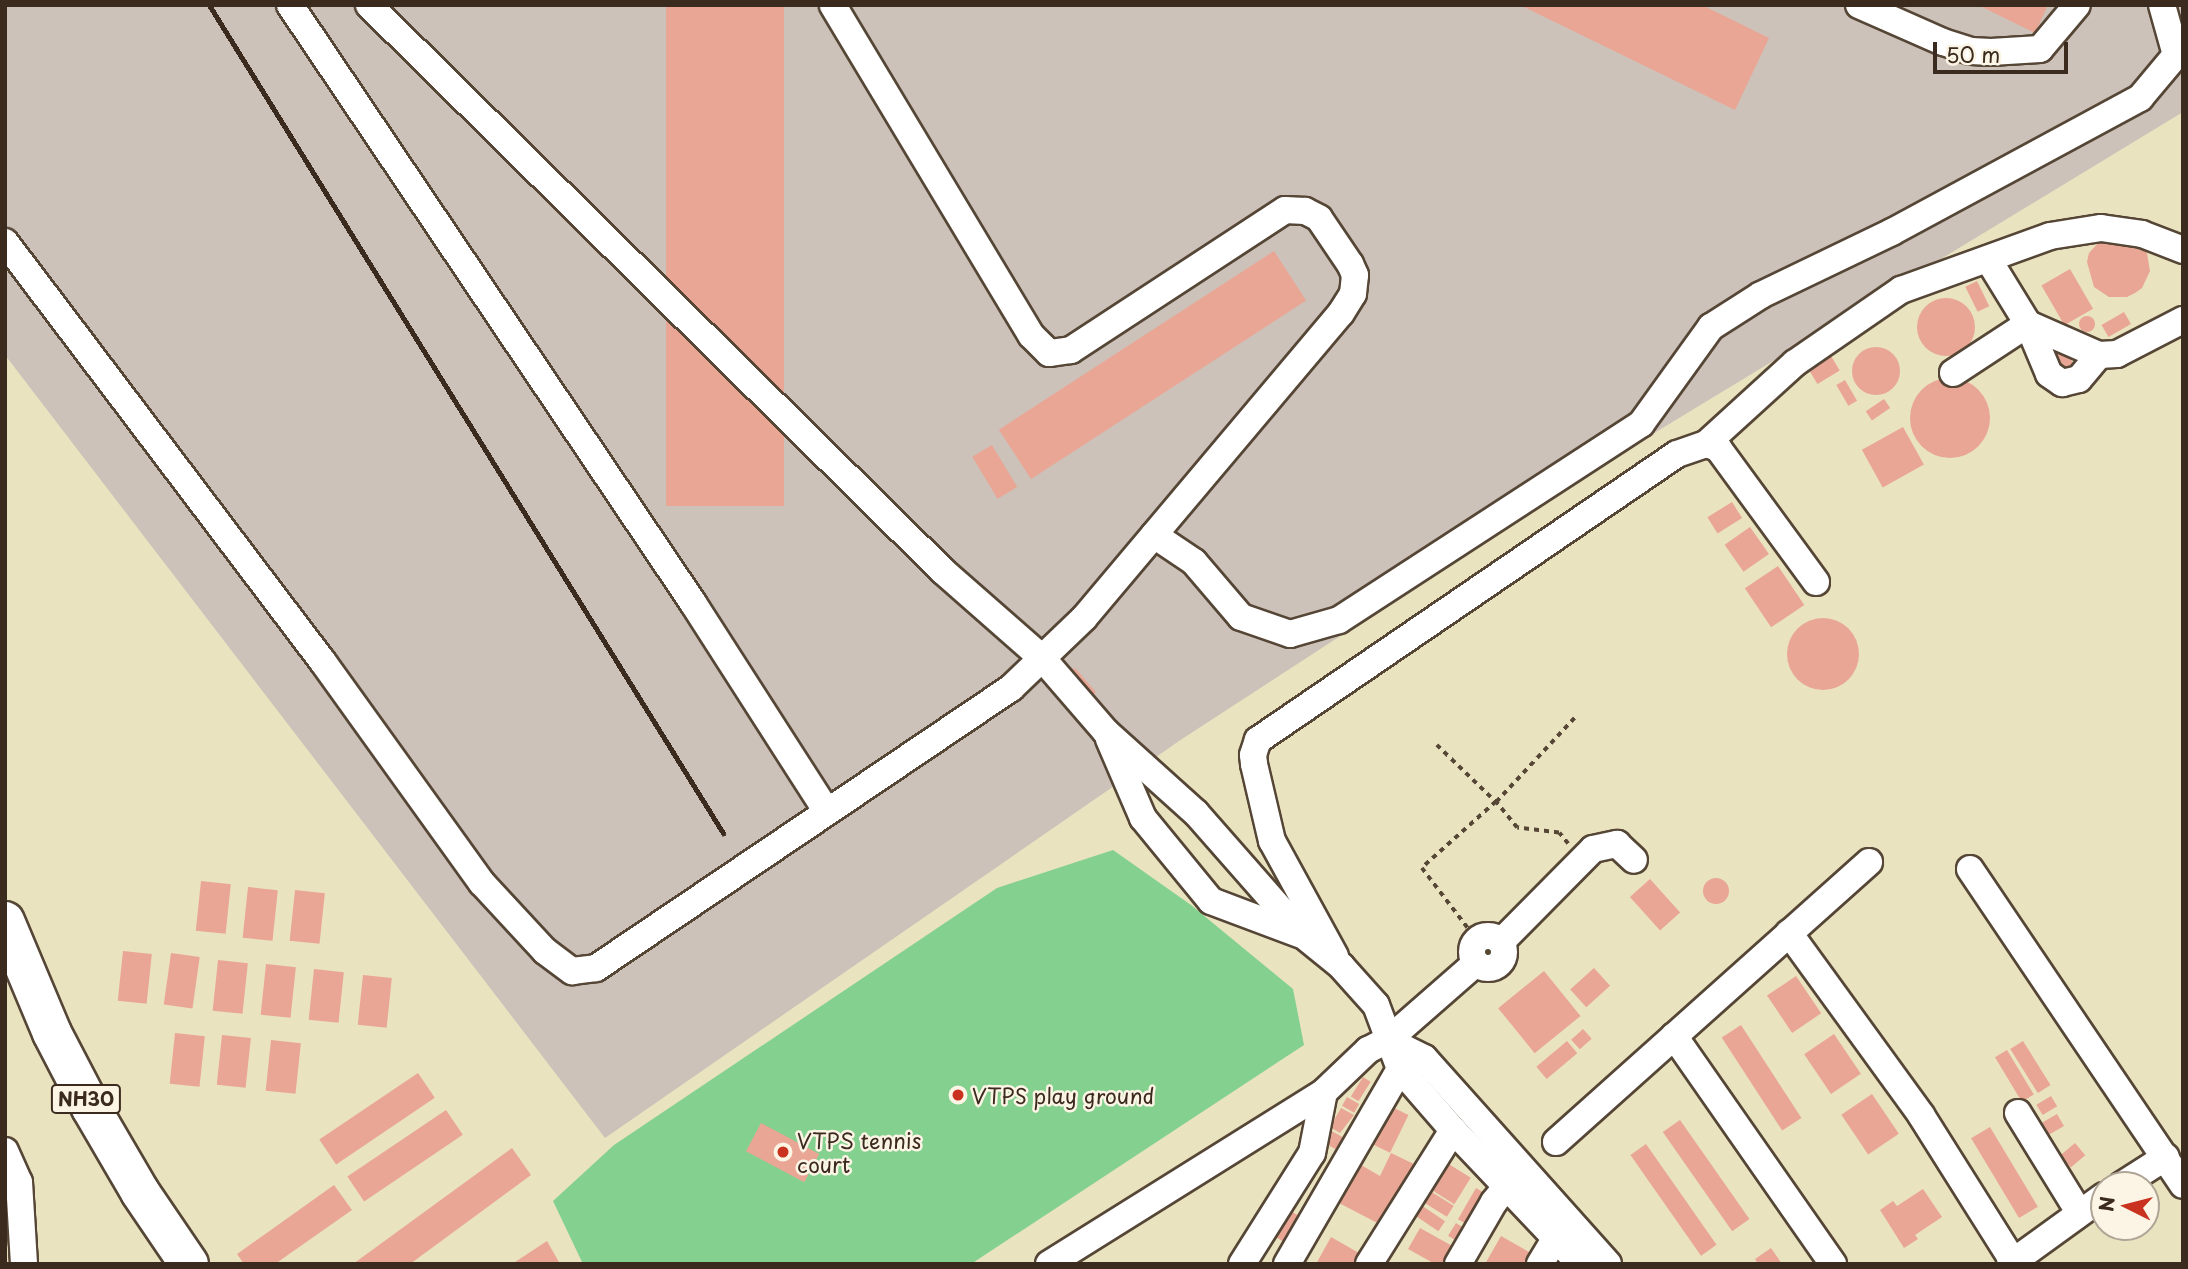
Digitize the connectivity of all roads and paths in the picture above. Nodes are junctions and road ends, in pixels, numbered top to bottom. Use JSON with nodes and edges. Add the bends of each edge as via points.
{"nodes":[{"id":1,"x":290,"y":5,"type":"edge"},
{"id":2,"x":369,"y":5,"type":"edge"},
{"id":3,"x":833,"y":5,"type":"edge"},
{"id":4,"x":1859,"y":5,"type":"edge"},
{"id":5,"x":2077,"y":5,"type":"edge"},
{"id":6,"x":2162,"y":5,"type":"edge"},
{"id":7,"x":5,"y":242,"type":"edge"},
{"id":8,"x":2183,"y":250,"type":"edge"},
{"id":9,"x":1988,"y":259,"type":"junction"},
{"id":10,"x":2183,"y":320,"type":"edge"},
{"id":11,"x":2028,"y":324,"type":"junction"},
{"id":12,"x":2099,"y":355,"type":"junction"},
{"id":13,"x":1953,"y":373,"type":"dead end"},
{"id":14,"x":1706,"y":444,"type":"junction"},
{"id":15,"x":1154,"y":535,"type":"junction"},
{"id":16,"x":1816,"y":582,"type":"dead end"},
{"id":17,"x":1043,"y":659,"type":"junction"},
{"id":18,"x":1577,"y":715,"type":"dead end"},
{"id":19,"x":1106,"y":732,"type":"junction"},
{"id":20,"x":1437,"y":745,"type":"dead end"},
{"id":21,"x":1496,"y":802,"type":"junction"},
{"id":22,"x":827,"y":812,"type":"junction"},
{"id":23,"x":1581,"y":859,"type":"junction"},
{"id":24,"x":1634,"y":860,"type":"dead end"},
{"id":25,"x":1868,"y":862,"type":"dead end"},
{"id":26,"x":1970,"y":869,"type":"dead end"},
{"id":27,"x":5,"y":921,"type":"edge"},
{"id":28,"x":1789,"y":933,"type":"junction"},
{"id":29,"x":1304,"y":936,"type":"junction"},
{"id":30,"x":1485,"y":948,"type":"junction"},
{"id":31,"x":1341,"y":966,"type":"junction"},
{"id":32,"x":5,"y":987,"type":"edge"},
{"id":33,"x":1674,"y":1036,"type":"junction"},
{"id":34,"x":1388,"y":1040,"type":"junction"},
{"id":35,"x":1412,"y":1064,"type":"junction"},
{"id":36,"x":1324,"y":1092,"type":"junction"},
{"id":37,"x":2018,"y":1113,"type":"dead end"},
{"id":38,"x":1453,"y":1130,"type":"junction"},
{"id":39,"x":1556,"y":1142,"type":"dead end"},
{"id":40,"x":5,"y":1152,"type":"edge"},
{"id":41,"x":2166,"y":1157,"type":"junction"},
{"id":42,"x":2144,"y":1171,"type":"edge"},
{"id":43,"x":2183,"y":1185,"type":"edge"},
{"id":44,"x":1506,"y":1187,"type":"junction"},
{"id":45,"x":2090,"y":1205,"type":"edge"},
{"id":46,"x":2079,"y":1212,"type":"junction"},
{"id":47,"x":1563,"y":1230,"type":"junction"},
{"id":48,"x":2012,"y":1262,"type":"edge"},
{"id":49,"x":24,"y":1264,"type":"edge"},
{"id":50,"x":159,"y":1264,"type":"edge"},
{"id":51,"x":189,"y":1264,"type":"edge"},
{"id":52,"x":1049,"y":1264,"type":"edge"},
{"id":53,"x":1242,"y":1264,"type":"edge"},
{"id":54,"x":1287,"y":1264,"type":"edge"},
{"id":55,"x":1369,"y":1264,"type":"edge"},
{"id":56,"x":1458,"y":1264,"type":"edge"},
{"id":57,"x":1541,"y":1264,"type":"edge"},
{"id":58,"x":1580,"y":1264,"type":"edge"},
{"id":59,"x":1608,"y":1264,"type":"edge"},
{"id":60,"x":1833,"y":1264,"type":"edge"}],
"edges":[{"from":1,"to":22,"type":"street","via":[[693,603]]},
{"from":2,"to":17,"type":"street","via":[[943,571]]},
{"from":3,"to":15,"type":"street","via":[[1031,335],[1049,353],[1071,350],[1285,210],[1305,211],[1319,218],[1350,264],[1355,284],[1341,313]]},
{"from":4,"to":5,"type":"street","via":[[1943,42],[1991,52],[2040,49]]},
{"from":6,"to":15,"type":"street","via":[[2176,55],[2140,98],[1892,232],[1751,301],[1711,327],[1641,424],[1339,620],[1290,634],[1241,617],[1194,562]]},
{"from":7,"to":22,"type":"street","via":[[323,662],[482,883],[545,951],[572,971],[596,968]]},
{"from":8,"to":9,"type":"street","via":[[2142,234],[2101,228],[2050,236]]},
{"from":9,"to":11,"type":"street"},
{"from":9,"to":14,"type":"street","via":[[1901,290],[1795,363]]},
{"from":10,"to":12,"type":"street","via":[[2117,355]]},
{"from":11,"to":12,"type":"street"},
{"from":11,"to":12,"type":"street","via":[[2049,374],[2062,383],[2079,379]]},
{"from":11,"to":13,"type":"street"},
{"from":14,"to":16,"type":"street","via":[[1718,448]]},
{"from":14,"to":31,"type":"street","via":[[1677,454],[1258,740],[1253,755],[1272,841]]},
{"from":15,"to":17,"type":"street"},
{"from":17,"to":19,"type":"street"},
{"from":17,"to":22,"type":"street","via":[[1011,688]]},
{"from":18,"to":21,"type":"path"},
{"from":19,"to":29,"type":"street","via":[[1196,813]]},
{"from":19,"to":29,"type":"street","via":[[1143,818],[1211,901]]},
{"from":20,"to":21,"type":"path"},
{"from":21,"to":23,"type":"path","via":[[1517,828],[1559,833]]},
{"from":21,"to":30,"type":"path","via":[[1422,868]]},
{"from":23,"to":24,"type":"street","via":[[1593,849],[1618,844]]},
{"from":23,"to":30,"type":"street"},
{"from":25,"to":28,"type":"street"},
{"from":26,"to":41,"type":"street"},
{"from":27,"to":51,"type":"highway","number":"NH30","via":[[52,1033],[91,1108]]},
{"from":28,"to":33,"type":"street"},
{"from":28,"to":48,"type":"street","via":[[1921,1115]]},
{"from":29,"to":31,"type":"street"},
{"from":30,"to":34,"type":"street"},
{"from":31,"to":34,"type":"street","via":[[1376,1005]]},
{"from":32,"to":50,"type":"highway","number":"NH30","via":[[68,1118]]},
{"from":33,"to":39,"type":"street"},
{"from":33,"to":60,"type":"street"},
{"from":34,"to":35,"type":"street"},
{"from":34,"to":36,"type":"street","via":[[1368,1050]]},
{"from":35,"to":38,"type":"street"},
{"from":35,"to":47,"type":"street"},
{"from":35,"to":54,"type":"street"},
{"from":36,"to":52,"type":"street"},
{"from":36,"to":53,"type":"street","via":[[1312,1153]]},
{"from":37,"to":46,"type":"street"},
{"from":38,"to":44,"type":"street"},
{"from":38,"to":55,"type":"street"},
{"from":40,"to":49,"type":"street","via":[[19,1182]]},
{"from":41,"to":42,"type":"street"},
{"from":41,"to":43,"type":"street"},
{"from":44,"to":47,"type":"street"},
{"from":44,"to":56,"type":"street"},
{"from":45,"to":46,"type":"street"},
{"from":46,"to":48,"type":"street"},
{"from":47,"to":57,"type":"street"},
{"from":47,"to":58,"type":"street"},
{"from":47,"to":59,"type":"street"}]}
